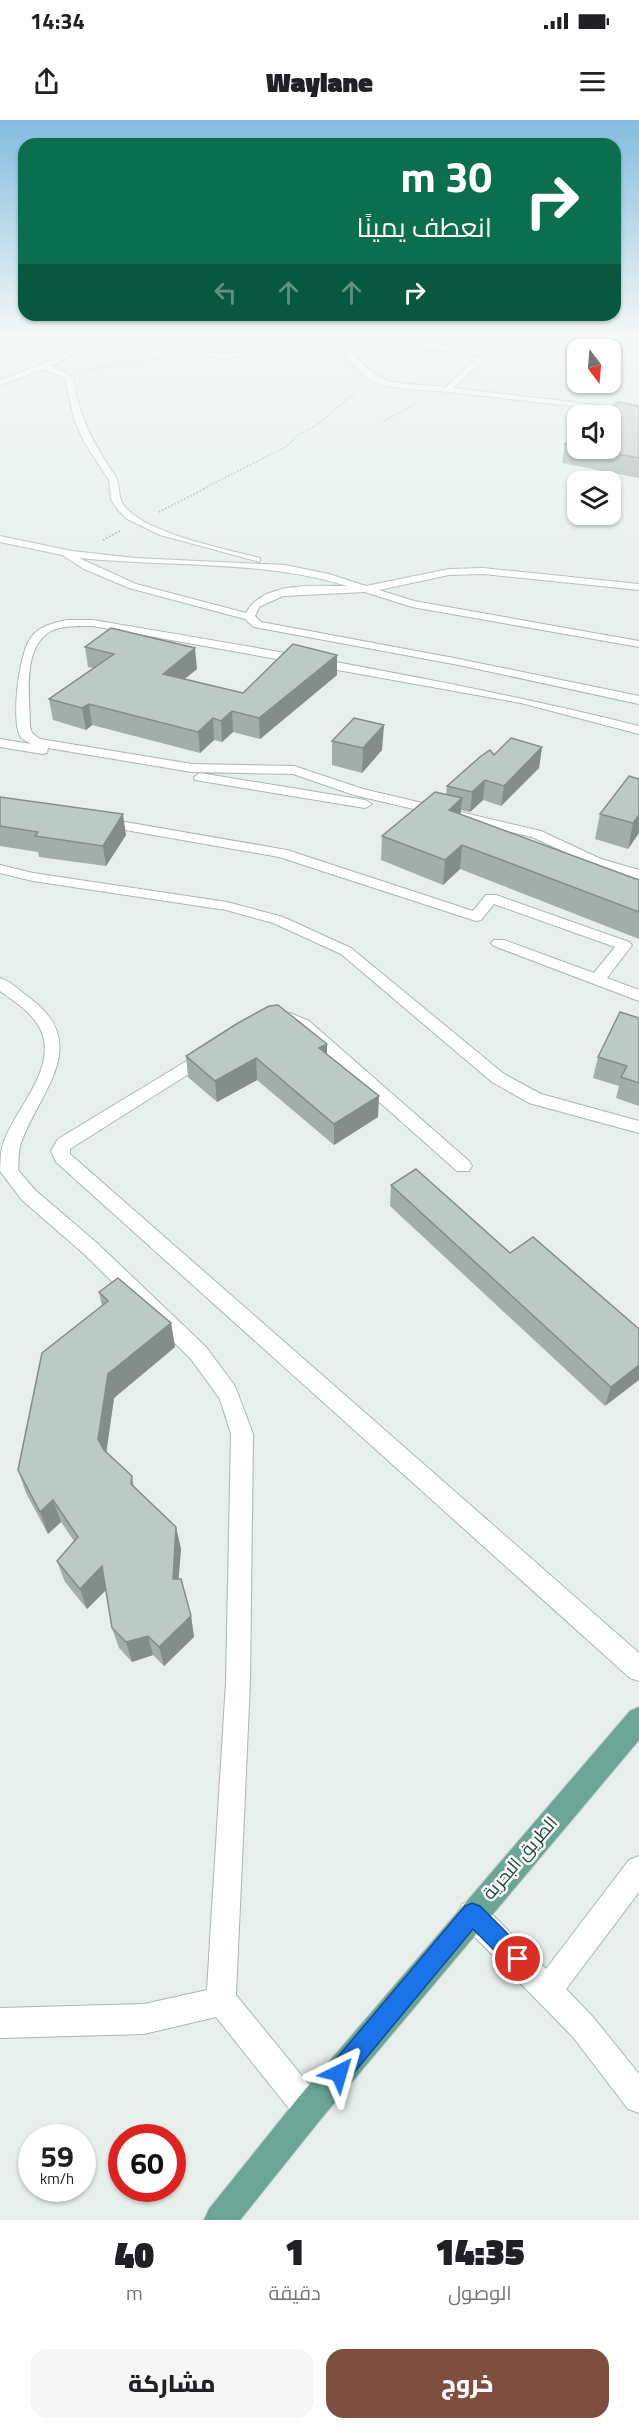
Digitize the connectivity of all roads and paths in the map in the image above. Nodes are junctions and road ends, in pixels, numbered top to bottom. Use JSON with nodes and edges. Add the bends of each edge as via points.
{"nodes":[{"id":1,"x":84,"y":434,"type":"edge"},
{"id":2,"x":300,"y":434,"type":"edge"},
{"id":3,"x":139,"y":523,"type":"junction"},
{"id":4,"x":0,"y":538,"type":"edge"},
{"id":5,"x":67,"y":553,"type":"junction"},
{"id":6,"x":285,"y":568,"type":"junction"},
{"id":7,"x":639,"y":587,"type":"edge"},
{"id":8,"x":368,"y":589,"type":"junction"},
{"id":9,"x":249,"y":617,"type":"junction"},
{"id":10,"x":639,"y":644,"type":"edge"},
{"id":11,"x":639,"y":700,"type":"edge"},
{"id":12,"x":639,"y":730,"type":"edge"},
{"id":13,"x":0,"y":743,"type":"edge"},
{"id":14,"x":82,"y":819,"type":"edge"},
{"id":15,"x":519,"y":844,"type":"edge"},
{"id":16,"x":553,"y":856,"type":"edge"},
{"id":17,"x":0,"y":869,"type":"edge"},
{"id":18,"x":639,"y":875,"type":"edge"},
{"id":19,"x":639,"y":887,"type":"edge"},
{"id":20,"x":499,"y":943,"type":"dead end"},
{"id":21,"x":597,"y":980,"type":"junction"},
{"id":22,"x":0,"y":983,"type":"edge"},
{"id":23,"x":639,"y":996,"type":"edge"},
{"id":24,"x":258,"y":1023,"type":"edge"},
{"id":25,"x":219,"y":1047,"type":"edge"},
{"id":26,"x":639,"y":1127,"type":"edge"},
{"id":27,"x":463,"y":1166,"type":"dead end"},
{"id":28,"x":639,"y":1669,"type":"edge"},
{"id":29,"x":639,"y":1720,"type":"edge"},
{"id":30,"x":639,"y":1870,"type":"edge"},
{"id":31,"x":472,"y":1914,"type":"junction"},
{"id":32,"x":548,"y":1989,"type":"junction"},
{"id":33,"x":221,"y":2001,"type":"junction"},
{"id":34,"x":0,"y":2023,"type":"edge"},
{"id":35,"x":639,"y":2098,"type":"edge"},
{"id":36,"x":309,"y":2109,"type":"junction"},
{"id":37,"x":220,"y":2220,"type":"edge"}],
"edges":[{"from":1,"to":3,"type":"street","via":[[113,478],[114,498]]},
{"from":2,"to":3,"type":"path","via":[[289,445]]},
{"from":3,"to":5,"type":"path"},
{"from":3,"to":6,"type":"street"},
{"from":4,"to":5,"type":"street"},
{"from":5,"to":6,"type":"street"},
{"from":5,"to":9,"type":"street","via":[[98,574],[120,583]]},
{"from":6,"to":8,"type":"street"},
{"from":7,"to":8,"type":"street","via":[[470,571],[429,575]]},
{"from":8,"to":9,"type":"street","via":[[276,594],[257,603]]},
{"from":8,"to":10,"type":"street","via":[[412,604]]},
{"from":9,"to":11,"type":"street","via":[[258,625]]},
{"from":12,"to":18,"type":"street","via":[[551,706],[93,623],[49,627],[32,641],[24,662],[24,727],[26,735],[36,742],[192,768],[294,770],[359,792],[513,830],[536,832],[591,859]]},
{"from":13,"to":15,"type":"street","via":[[412,812],[463,824]]},
{"from":14,"to":21,"type":"street","via":[[282,853],[476,916],[491,898],[624,945]]},
{"from":16,"to":19,"type":"street"},
{"from":17,"to":26,"type":"street","via":[[227,906],[278,920],[346,951],[498,1078],[535,1099]]},
{"from":20,"to":21,"type":"street"},
{"from":21,"to":23,"type":"street"},
{"from":22,"to":33,"type":"street","via":[[33,1007],[48,1041],[33,1082],[8,1127],[4,1142],[9,1171],[194,1348],[225,1387],[242,1434],[238,1682]]},
{"from":24,"to":27,"type":"street","via":[[290,1018],[303,1025]]},
{"from":25,"to":28,"type":"street","via":[[64,1144],[62,1157]]},
{"from":29,"to":31,"type":"main road","name":"الطريق البحرية"},
{"from":30,"to":32,"type":"street"},
{"from":31,"to":32,"type":"street"},
{"from":31,"to":36,"type":"main road","name":"الطريق البحرية"},
{"from":32,"to":35,"type":"street"},
{"from":33,"to":34,"type":"street","via":[[144,2019]]},
{"from":33,"to":36,"type":"street"},
{"from":36,"to":37,"type":"main road","name":"الطريق البحرية"}]}
